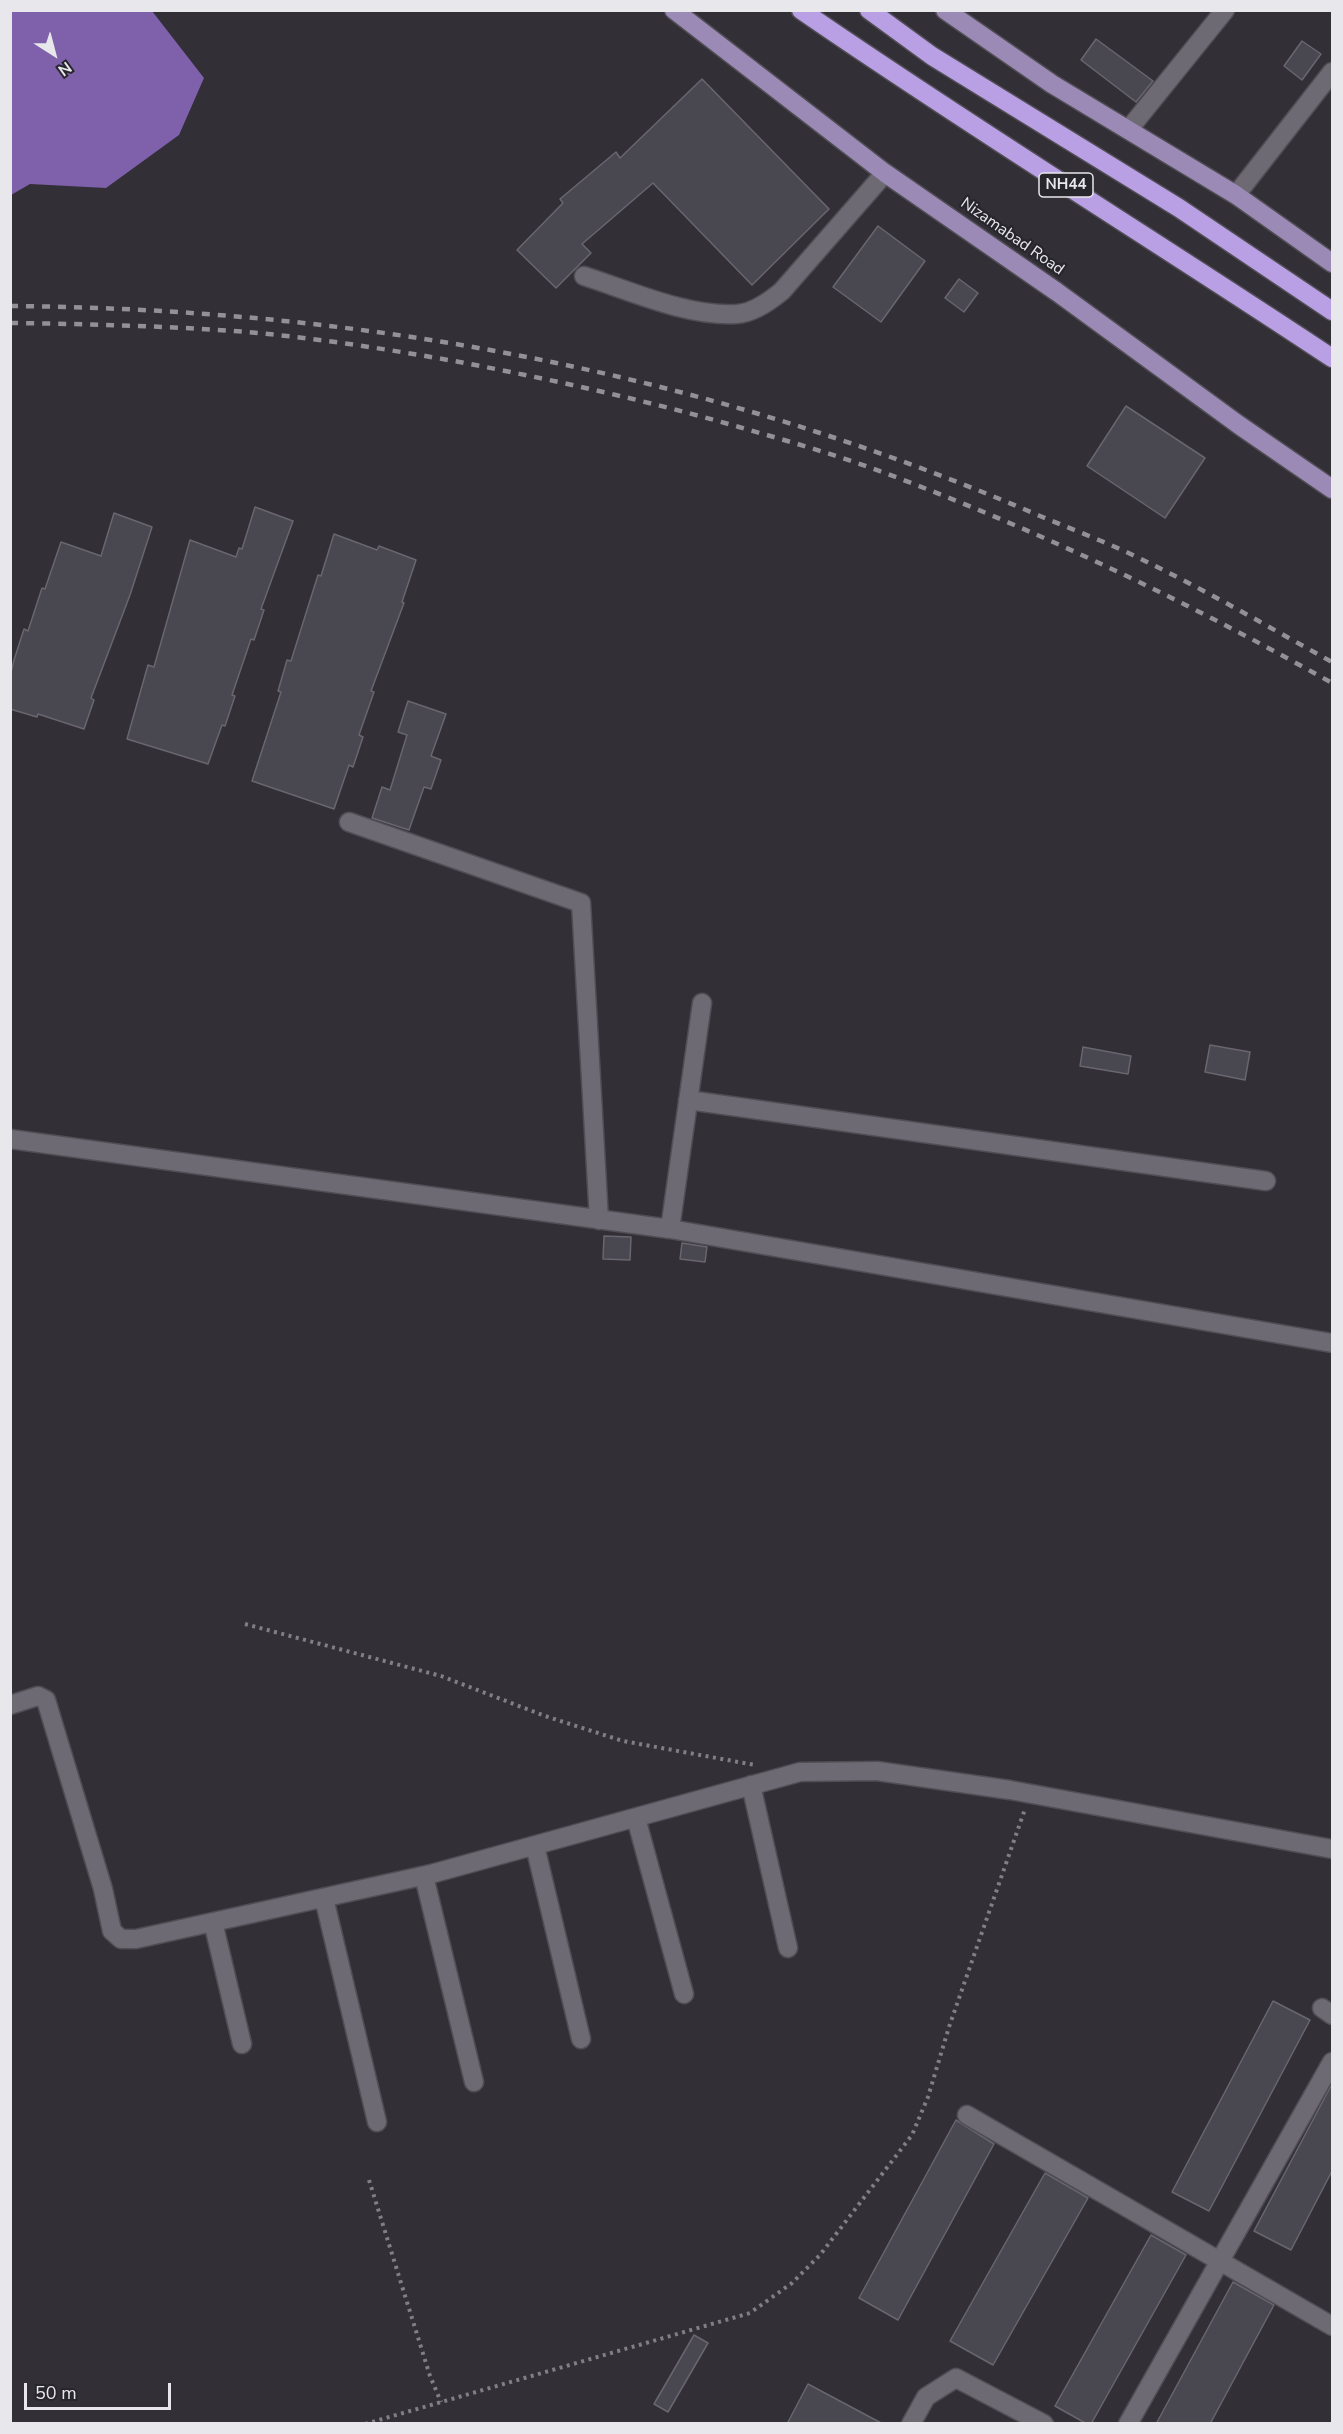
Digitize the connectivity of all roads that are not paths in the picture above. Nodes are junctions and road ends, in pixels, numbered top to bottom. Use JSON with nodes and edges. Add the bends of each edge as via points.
{"nodes":[{"id":1,"x":674,"y":10,"type":"edge"},
{"id":2,"x":801,"y":10,"type":"edge"},
{"id":3,"x":869,"y":10,"type":"edge"},
{"id":4,"x":945,"y":10,"type":"edge"},
{"id":5,"x":1225,"y":10,"type":"edge"},
{"id":6,"x":1332,"y":72,"type":"edge"},
{"id":7,"x":1129,"y":129,"type":"junction"},
{"id":8,"x":885,"y":173,"type":"junction"},
{"id":9,"x":1236,"y":195,"type":"junction"},
{"id":10,"x":1332,"y":263,"type":"edge"},
{"id":11,"x":584,"y":276,"type":"dead end"},
{"id":12,"x":1332,"y":311,"type":"edge"},
{"id":13,"x":1332,"y":358,"type":"edge"},
{"id":14,"x":1332,"y":489,"type":"edge"},
{"id":15,"x":349,"y":822,"type":"dead end"},
{"id":16,"x":702,"y":1002,"type":"dead end"},
{"id":17,"x":688,"y":1100,"type":"junction"},
{"id":18,"x":10,"y":1139,"type":"edge"},
{"id":19,"x":1266,"y":1181,"type":"dead end"},
{"id":20,"x":599,"y":1220,"type":"junction"},
{"id":21,"x":670,"y":1229,"type":"junction"},
{"id":22,"x":1332,"y":1342,"type":"edge"},
{"id":23,"x":12,"y":1698,"type":"edge"},
{"id":24,"x":751,"y":1785,"type":"junction"},
{"id":25,"x":636,"y":1818,"type":"junction"},
{"id":26,"x":535,"y":1846,"type":"junction"},
{"id":27,"x":1332,"y":1849,"type":"edge"},
{"id":28,"x":424,"y":1876,"type":"junction"},
{"id":29,"x":324,"y":1898,"type":"junction"},
{"id":30,"x":213,"y":1922,"type":"junction"},
{"id":31,"x":788,"y":1948,"type":"dead end"},
{"id":32,"x":684,"y":1994,"type":"dead end"},
{"id":33,"x":581,"y":2039,"type":"dead end"},
{"id":34,"x":242,"y":2044,"type":"dead end"},
{"id":35,"x":1332,"y":2062,"type":"edge"},
{"id":36,"x":474,"y":2082,"type":"dead end"},
{"id":37,"x":967,"y":2115,"type":"dead end"},
{"id":38,"x":377,"y":2122,"type":"dead end"},
{"id":39,"x":1220,"y":2261,"type":"junction"},
{"id":40,"x":1332,"y":2326,"type":"edge"},
{"id":41,"x":911,"y":2424,"type":"edge"},
{"id":42,"x":1044,"y":2424,"type":"edge"},
{"id":43,"x":1128,"y":2424,"type":"edge"}],
"edges":[{"from":1,"to":8,"type":"main road","name":"Nizamabad Road"},
{"from":2,"to":13,"type":"highway","number":"NH44","via":[[918,91]]},
{"from":3,"to":12,"type":"highway","number":"NH44","via":[[932,56],[1179,208]]},
{"from":4,"to":7,"type":"main road","via":[[1052,84]]},
{"from":5,"to":7,"type":"street"},
{"from":6,"to":9,"type":"street"},
{"from":7,"to":9,"type":"main road"},
{"from":8,"to":11,"type":"street","via":[[782,291],[771,301],[739,315],[695,312]]},
{"from":8,"to":14,"type":"main road","name":"Nizamabad Road"},
{"from":9,"to":10,"type":"main road"},
{"from":15,"to":20,"type":"street","via":[[581,903]]},
{"from":16,"to":17,"type":"street"},
{"from":17,"to":19,"type":"street"},
{"from":17,"to":21,"type":"street"},
{"from":18,"to":20,"type":"street"},
{"from":20,"to":21,"type":"street"},
{"from":21,"to":22,"type":"street"},
{"from":23,"to":30,"type":"street","via":[[38,1696],[46,1700],[51,1711],[112,1931],[121,1938],[136,1939]]},
{"from":24,"to":25,"type":"street"},
{"from":24,"to":27,"type":"street","via":[[800,1772],[877,1771],[1030,1794]]},
{"from":24,"to":31,"type":"street"},
{"from":25,"to":26,"type":"street"},
{"from":25,"to":32,"type":"street"},
{"from":26,"to":28,"type":"street"},
{"from":26,"to":33,"type":"street"},
{"from":28,"to":29,"type":"street"},
{"from":28,"to":36,"type":"street"},
{"from":29,"to":30,"type":"street"},
{"from":29,"to":38,"type":"street"},
{"from":30,"to":34,"type":"street"},
{"from":35,"to":39,"type":"street"},
{"from":37,"to":39,"type":"street"},
{"from":39,"to":40,"type":"street"},
{"from":39,"to":43,"type":"street"},
{"from":41,"to":42,"type":"street","via":[[926,2397],[956,2378]]}]}
